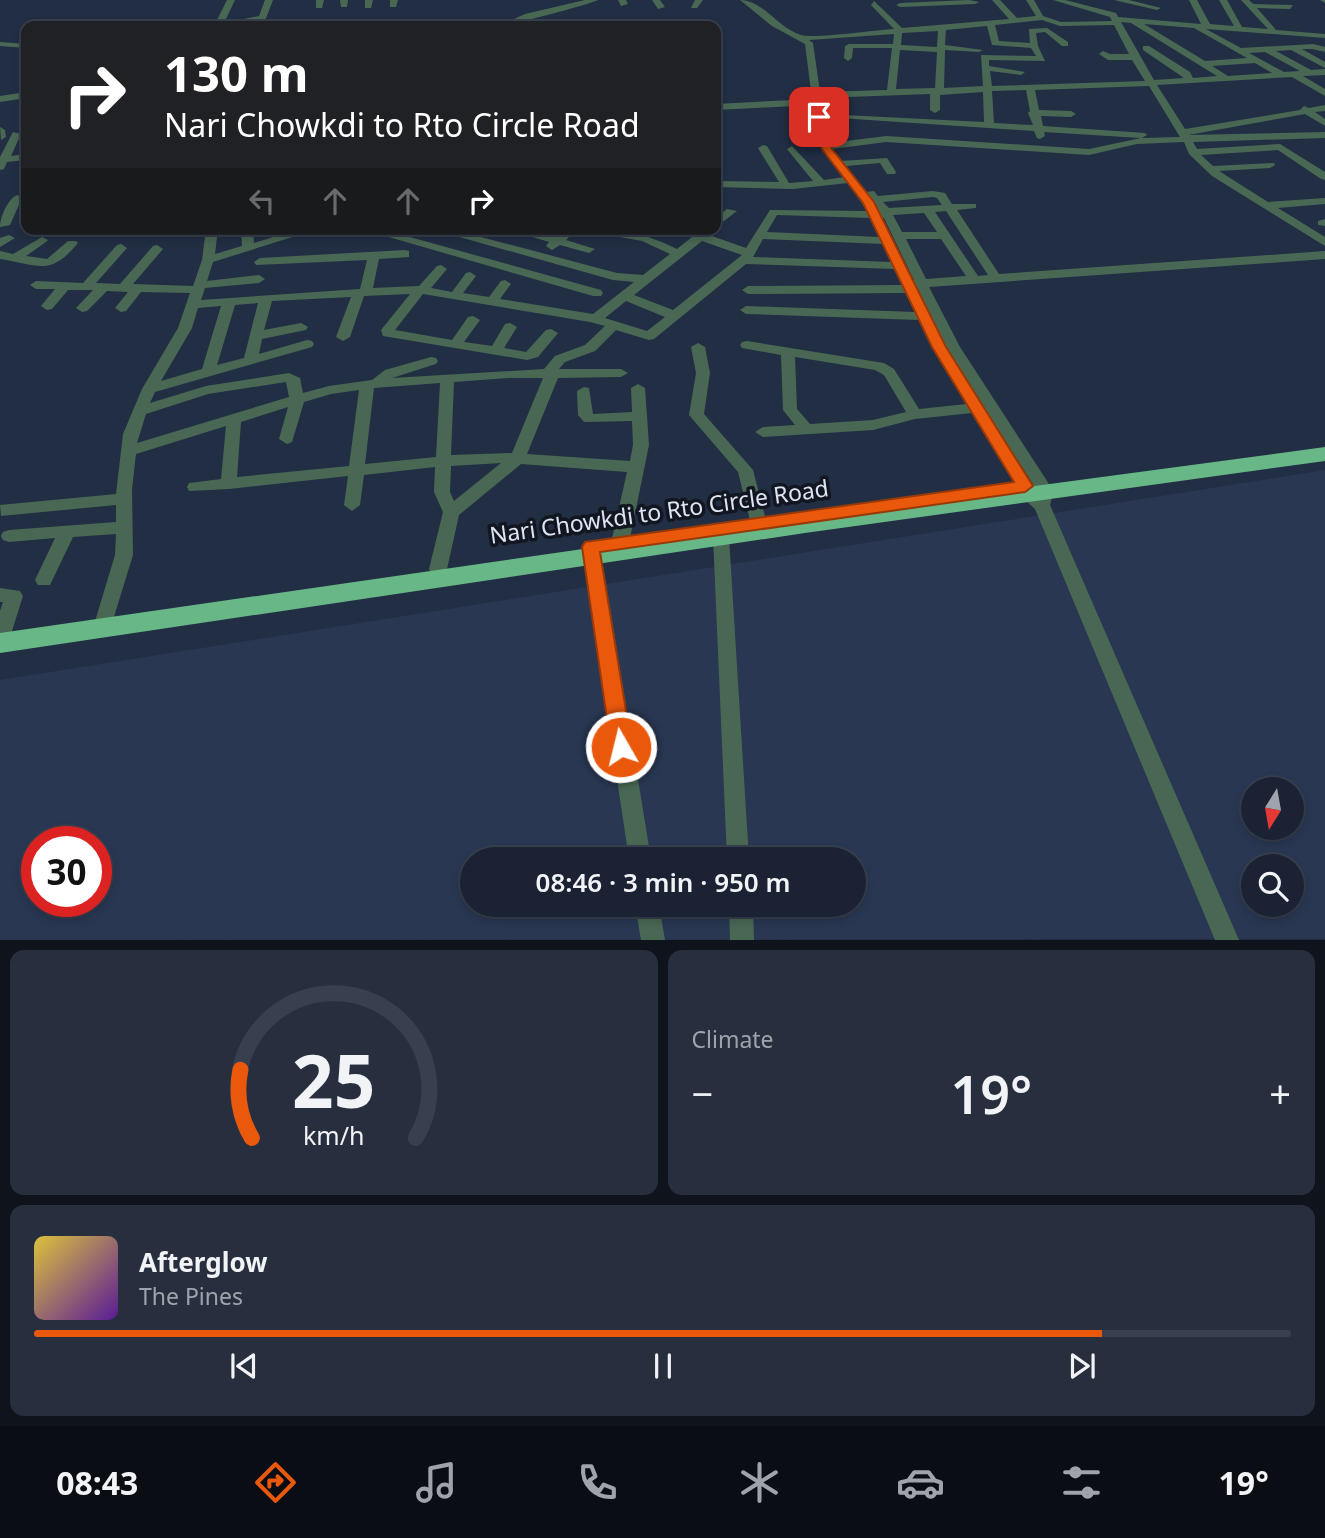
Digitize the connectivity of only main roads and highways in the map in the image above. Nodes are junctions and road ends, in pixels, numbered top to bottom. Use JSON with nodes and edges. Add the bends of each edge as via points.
{"nodes":[{"id":1,"x":1325,"y":443,"type":"edge"},
{"id":2,"x":1325,"y":454,"type":"edge"},
{"id":3,"x":1037,"y":493,"type":"junction"},
{"id":4,"x":760,"y":528,"type":"junction"},
{"id":5,"x":592,"y":551,"type":"junction"},
{"id":6,"x":104,"y":620,"type":"junction"},
{"id":7,"x":1,"y":635,"type":"edge"}],
"edges":[{"from":1,"to":3,"type":"highway"},
{"from":2,"to":3,"type":"highway"},
{"from":3,"to":4,"type":"highway"},
{"from":4,"to":5,"type":"highway","via":[[721,537]]},
{"from":4,"to":5,"type":"highway","name":"Nari Chowkdi to Rto Circle Road","via":[[620,543]]},
{"from":5,"to":6,"type":"highway"},
{"from":5,"to":6,"type":"highway","name":"Nari Chowkdi to Rto Circle Road","via":[[438,569]]},
{"from":6,"to":7,"type":"highway"}]}
